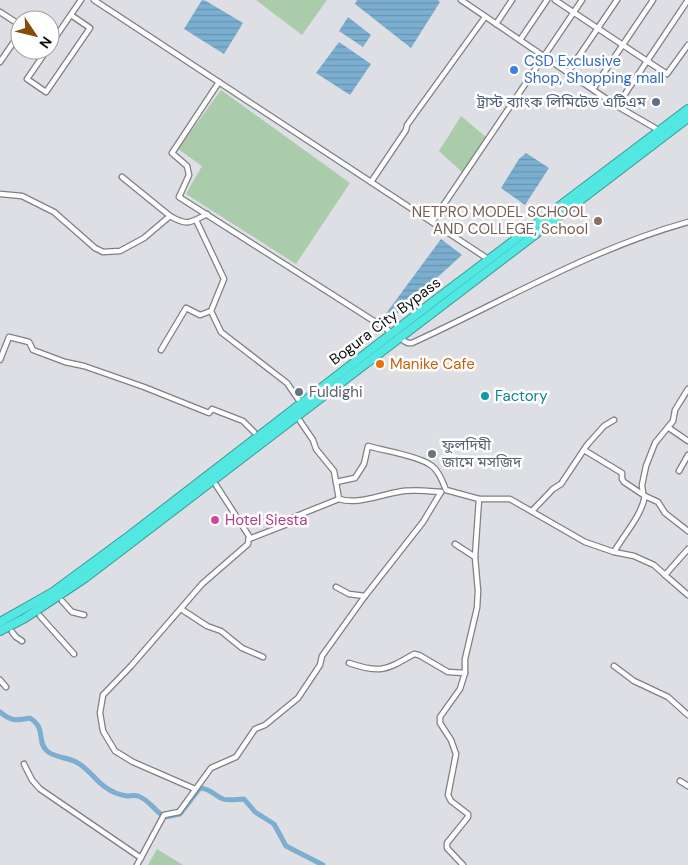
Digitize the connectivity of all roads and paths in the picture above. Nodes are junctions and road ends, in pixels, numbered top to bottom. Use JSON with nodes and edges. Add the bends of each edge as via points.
{"nodes":[{"id":1,"x":81,"y":0,"type":"edge"},
{"id":2,"x":94,"y":0,"type":"edge"},
{"id":3,"x":461,"y":0,"type":"edge"},
{"id":4,"x":512,"y":0,"type":"edge"},
{"id":5,"x":547,"y":0,"type":"edge"},
{"id":6,"x":555,"y":0,"type":"edge"},
{"id":7,"x":582,"y":0,"type":"edge"},
{"id":8,"x":617,"y":0,"type":"edge"},
{"id":9,"x":652,"y":0,"type":"edge"},
{"id":10,"x":688,"y":0,"type":"edge"},
{"id":11,"x":574,"y":12,"type":"junction"},
{"id":12,"x":71,"y":15,"type":"junction"},
{"id":13,"x":485,"y":17,"type":"junction"},
{"id":14,"x":496,"y":24,"type":"junction"},
{"id":15,"x":598,"y":28,"type":"junction"},
{"id":16,"x":60,"y":31,"type":"edge"},
{"id":17,"x":520,"y":40,"type":"junction"},
{"id":18,"x":623,"y":45,"type":"junction"},
{"id":19,"x":688,"y":45,"type":"edge"},
{"id":20,"x":10,"y":48,"type":"edge"},
{"id":21,"x":544,"y":57,"type":"junction"},
{"id":22,"x":40,"y":60,"type":"edge"},
{"id":23,"x":0,"y":62,"type":"edge"},
{"id":24,"x":647,"y":62,"type":"junction"},
{"id":25,"x":568,"y":72,"type":"junction"},
{"id":26,"x":219,"y":82,"type":"junction"},
{"id":27,"x":593,"y":90,"type":"junction"},
{"id":28,"x":617,"y":106,"type":"junction"},
{"id":29,"x":688,"y":109,"type":"edge"},
{"id":30,"x":688,"y":118,"type":"edge"},
{"id":31,"x":654,"y":128,"type":"dead end"},
{"id":32,"x":122,"y":177,"type":"dead end"},
{"id":33,"x":372,"y":182,"type":"junction"},
{"id":34,"x":0,"y":194,"type":"edge"},
{"id":35,"x":207,"y":214,"type":"junction"},
{"id":36,"x":170,"y":216,"type":"junction"},
{"id":37,"x":196,"y":220,"type":"junction"},
{"id":38,"x":432,"y":222,"type":"junction"},
{"id":39,"x":688,"y":222,"type":"edge"},
{"id":40,"x":485,"y":257,"type":"dead end"},
{"id":41,"x":211,"y":311,"type":"junction"},
{"id":42,"x":388,"y":330,"type":"dead end"},
{"id":43,"x":404,"y":341,"type":"dead end"},
{"id":44,"x":161,"y":350,"type":"dead end"},
{"id":45,"x":0,"y":360,"type":"edge"},
{"id":46,"x":688,"y":389,"type":"edge"},
{"id":47,"x":298,"y":399,"type":"dead end"},
{"id":48,"x":614,"y":420,"type":"dead end"},
{"id":49,"x":300,"y":421,"type":"dead end"},
{"id":50,"x":669,"y":428,"type":"junction"},
{"id":51,"x":254,"y":432,"type":"dead end"},
{"id":52,"x":688,"y":441,"type":"edge"},
{"id":53,"x":584,"y":450,"type":"junction"},
{"id":54,"x":688,"y":455,"type":"edge"},
{"id":55,"x":678,"y":471,"type":"dead end"},
{"id":56,"x":336,"y":482,"type":"junction"},
{"id":57,"x":216,"y":486,"type":"dead end"},
{"id":58,"x":444,"y":491,"type":"junction"},
{"id":59,"x":644,"y":495,"type":"junction"},
{"id":60,"x":339,"y":499,"type":"junction"},
{"id":61,"x":479,"y":500,"type":"junction"},
{"id":62,"x":532,"y":511,"type":"junction"},
{"id":63,"x":688,"y":531,"type":"edge"},
{"id":64,"x":249,"y":539,"type":"junction"},
{"id":65,"x":455,"y":544,"type":"dead end"},
{"id":66,"x":688,"y":549,"type":"edge"},
{"id":67,"x":614,"y":552,"type":"junction"},
{"id":68,"x":475,"y":556,"type":"junction"},
{"id":69,"x":665,"y":575,"type":"junction"},
{"id":70,"x":336,"y":587,"type":"dead end"},
{"id":71,"x":688,"y":595,"type":"edge"},
{"id":72,"x":365,"y":596,"type":"junction"},
{"id":73,"x":62,"y":601,"type":"dead end"},
{"id":74,"x":181,"y":609,"type":"junction"},
{"id":75,"x":84,"y":615,"type":"dead end"},
{"id":76,"x":40,"y":616,"type":"dead end"},
{"id":77,"x":0,"y":622,"type":"edge"},
{"id":78,"x":0,"y":630,"type":"edge"},
{"id":79,"x":12,"y":632,"type":"dead end"},
{"id":80,"x":22,"y":640,"type":"dead end"},
{"id":81,"x":74,"y":654,"type":"dead end"},
{"id":82,"x":263,"y":658,"type":"dead end"},
{"id":83,"x":349,"y":664,"type":"dead end"},
{"id":84,"x":614,"y":666,"type":"dead end"},
{"id":85,"x":465,"y":673,"type":"junction"},
{"id":86,"x":0,"y":680,"type":"edge"},
{"id":87,"x":6,"y":687,"type":"dead end"},
{"id":88,"x":688,"y":715,"type":"edge"},
{"id":89,"x":24,"y":764,"type":"dead end"},
{"id":90,"x":680,"y":781,"type":"dead end"},
{"id":91,"x":688,"y":786,"type":"edge"},
{"id":92,"x":195,"y":789,"type":"junction"},
{"id":93,"x":141,"y":858,"type":"junction"},
{"id":94,"x":137,"y":865,"type":"edge"},
{"id":95,"x":463,"y":865,"type":"edge"}],
"edges":[{"from":1,"to":12,"type":"street"},
{"from":2,"to":26,"type":"street"},
{"from":3,"to":13,"type":"street"},
{"from":4,"to":14,"type":"street"},
{"from":5,"to":17,"type":"street"},
{"from":6,"to":11,"type":"street"},
{"from":7,"to":11,"type":"street"},
{"from":8,"to":15,"type":"street"},
{"from":9,"to":18,"type":"street"},
{"from":10,"to":24,"type":"street"},
{"from":11,"to":15,"type":"street"},
{"from":11,"to":21,"type":"street"},
{"from":12,"to":16,"type":"street"},
{"from":12,"to":22,"type":"street","via":[[90,28],[46,92],[27,80]]},
{"from":13,"to":14,"type":"street"},
{"from":13,"to":33,"type":"street","via":[[407,125]]},
{"from":14,"to":17,"type":"street"},
{"from":15,"to":18,"type":"street"},
{"from":15,"to":25,"type":"street"},
{"from":17,"to":21,"type":"street"},
{"from":18,"to":24,"type":"street"},
{"from":18,"to":27,"type":"street"},
{"from":19,"to":24,"type":"street","via":[[668,74]]},
{"from":20,"to":23,"type":"street"},
{"from":21,"to":25,"type":"street"},
{"from":21,"to":38,"type":"street"},
{"from":24,"to":28,"type":"street"},
{"from":25,"to":27,"type":"street"},
{"from":26,"to":33,"type":"street"},
{"from":26,"to":35,"type":"street","via":[[172,154],[187,166],[189,175],[178,196]]},
{"from":27,"to":28,"type":"street"},
{"from":28,"to":31,"type":"street"},
{"from":29,"to":77,"type":"highway","name":"Bogura City Bypass","via":[[53,592]]},
{"from":30,"to":78,"type":"highway","name":"Bogura City Bypass","via":[[85,578],[25,618]]},
{"from":32,"to":36,"type":"street"},
{"from":33,"to":38,"type":"street"},
{"from":34,"to":36,"type":"street","via":[[22,196],[54,212],[104,252],[120,251],[144,238]]},
{"from":35,"to":37,"type":"street"},
{"from":35,"to":42,"type":"street"},
{"from":36,"to":37,"type":"street","via":[[180,222]]},
{"from":37,"to":41,"type":"street","via":[[224,279]]},
{"from":38,"to":40,"type":"street"},
{"from":39,"to":43,"type":"street","via":[[614,247],[420,339]]},
{"from":41,"to":44,"type":"street","via":[[200,315],[186,308]]},
{"from":41,"to":47,"type":"street","via":[[221,332],[286,383]]},
{"from":45,"to":51,"type":"street","via":[[9,337],[29,342],[33,350],[65,362],[144,387],[208,413],[212,409],[243,421]]},
{"from":46,"to":50,"type":"street"},
{"from":48,"to":53,"type":"street","via":[[604,426]]},
{"from":49,"to":56,"type":"street","via":[[316,449],[334,471]]},
{"from":50,"to":52,"type":"street"},
{"from":50,"to":59,"type":"street","via":[[655,443],[646,466],[642,485]]},
{"from":53,"to":59,"type":"street","via":[[622,473],[624,482]]},
{"from":53,"to":62,"type":"street","via":[[561,484]]},
{"from":54,"to":55,"type":"street"},
{"from":56,"to":58,"type":"street","via":[[355,478],[364,464],[368,446],[429,464],[439,474]]},
{"from":56,"to":60,"type":"street"},
{"from":57,"to":64,"type":"street"},
{"from":58,"to":60,"type":"street","via":[[400,491],[355,501]]},
{"from":58,"to":61,"type":"street"},
{"from":58,"to":72,"type":"street","via":[[424,522]]},
{"from":59,"to":63,"type":"street","via":[[658,502],[662,510]]},
{"from":59,"to":67,"type":"street","via":[[641,510]]},
{"from":60,"to":64,"type":"street"},
{"from":61,"to":62,"type":"street","via":[[510,499]]},
{"from":61,"to":68,"type":"street"},
{"from":62,"to":67,"type":"street","via":[[585,542]]},
{"from":64,"to":74,"type":"street","via":[[248,544],[202,584]]},
{"from":65,"to":68,"type":"street"},
{"from":66,"to":69,"type":"street"},
{"from":67,"to":69,"type":"street","via":[[654,565]]},
{"from":68,"to":85,"type":"street","via":[[477,608],[465,659]]},
{"from":69,"to":71,"type":"street"},
{"from":70,"to":72,"type":"street","via":[[349,594]]},
{"from":72,"to":92,"type":"street","via":[[322,656],[320,665],[298,698],[256,729],[236,757],[211,768]]},
{"from":73,"to":75,"type":"street","via":[[72,612]]},
{"from":74,"to":82,"type":"street"},
{"from":74,"to":92,"type":"street","via":[[103,695],[100,713],[102,731],[115,751]]},
{"from":76,"to":81,"type":"street"},
{"from":79,"to":80,"type":"street"},
{"from":83,"to":85,"type":"street","via":[[382,670],[414,654],[448,672]]},
{"from":84,"to":88,"type":"street","via":[[634,681],[668,697]]},
{"from":85,"to":95,"type":"street","via":[[460,689],[440,717],[456,754],[448,795],[468,814],[447,843],[447,848]]},
{"from":86,"to":87,"type":"street"},
{"from":89,"to":93,"type":"street","via":[[40,789]]},
{"from":90,"to":91,"type":"street"},
{"from":92,"to":93,"type":"street","via":[[179,812],[164,815]]},
{"from":93,"to":94,"type":"street"}]}
